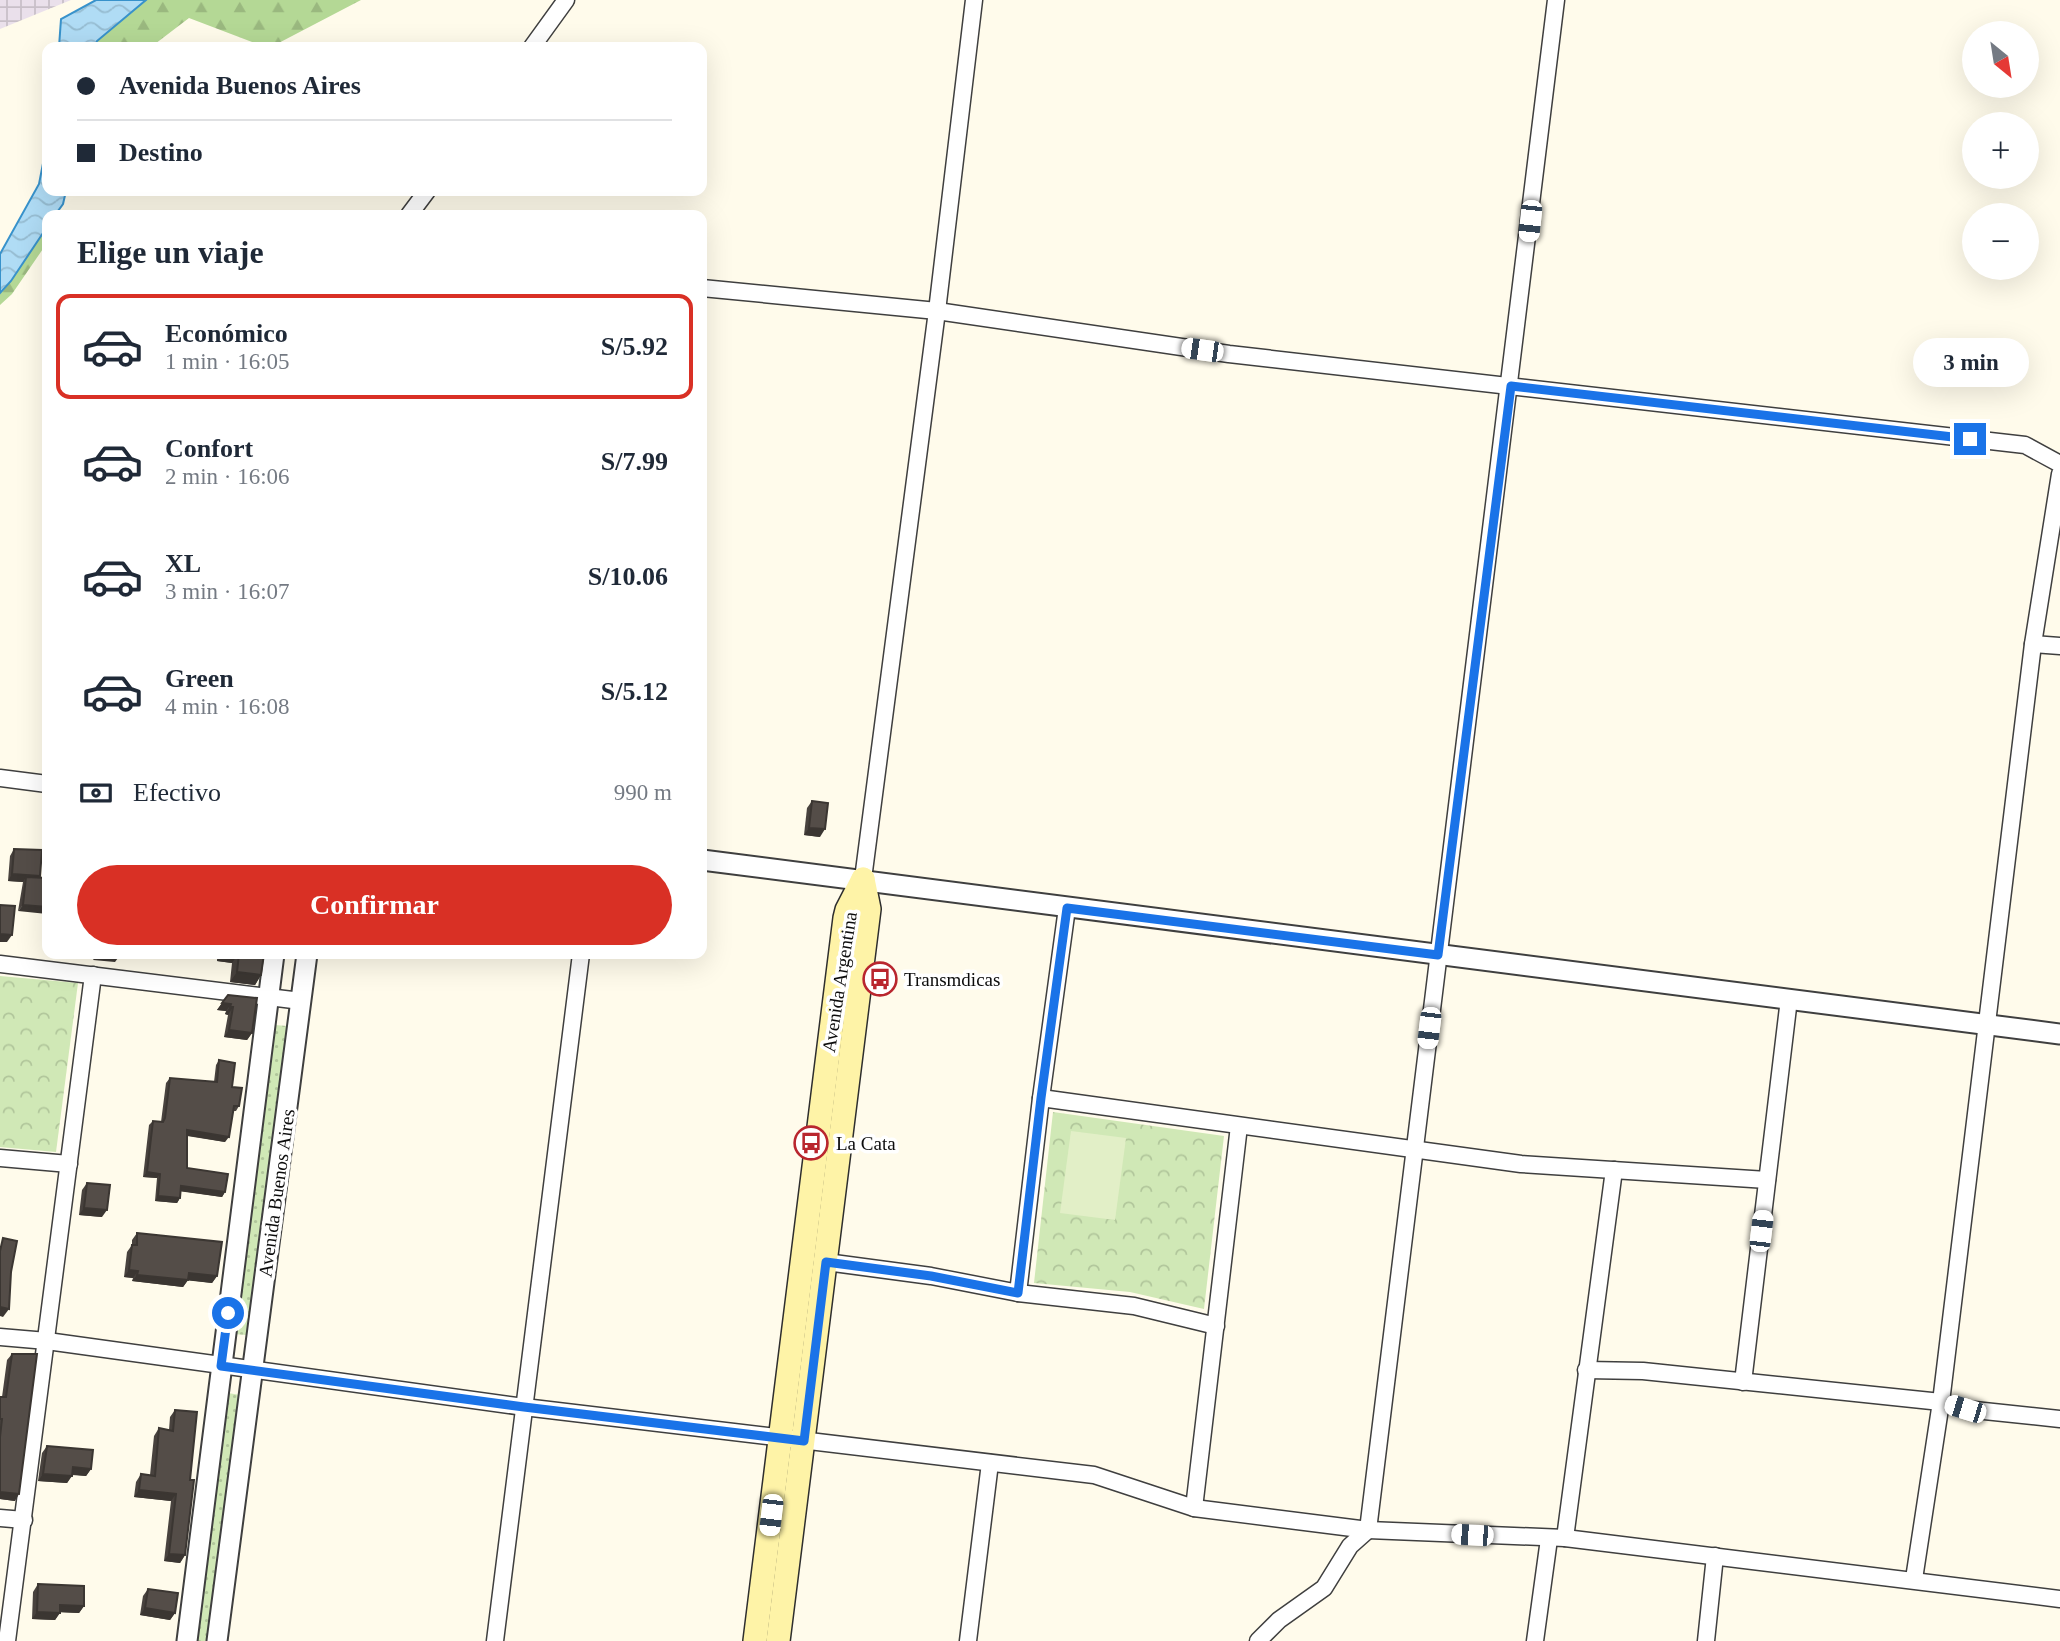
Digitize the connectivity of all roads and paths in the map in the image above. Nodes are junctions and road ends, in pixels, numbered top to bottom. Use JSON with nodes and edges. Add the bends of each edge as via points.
{"nodes":[{"id":1,"x":566,"y":0,"type":"edge"},
{"id":2,"x":974,"y":0,"type":"edge"},
{"id":3,"x":1556,"y":0,"type":"edge"},
{"id":4,"x":536,"y":42,"type":"edge"},
{"id":5,"x":707,"y":288,"type":"edge"},
{"id":6,"x":937,"y":311,"type":"junction"},
{"id":7,"x":1511,"y":386,"type":"junction"},
{"id":8,"x":2060,"y":464,"type":"edge"},
{"id":9,"x":2060,"y":474,"type":"edge"},
{"id":10,"x":2033,"y":644,"type":"junction"},
{"id":11,"x":2060,"y":646,"type":"edge"},
{"id":12,"x":0,"y":778,"type":"edge"},
{"id":13,"x":42,"y":782,"type":"edge"},
{"id":14,"x":707,"y":861,"type":"edge"},
{"id":15,"x":863,"y":879,"type":"junction"},
{"id":16,"x":1067,"y":908,"type":"junction"},
{"id":17,"x":1438,"y":955,"type":"junction"},
{"id":18,"x":273,"y":959,"type":"edge"},
{"id":19,"x":306,"y":959,"type":"edge"},
{"id":20,"x":580,"y":959,"type":"edge"},
{"id":21,"x":0,"y":964,"type":"edge"},
{"id":22,"x":93,"y":975,"type":"junction"},
{"id":23,"x":269,"y":997,"type":"junction"},
{"id":24,"x":1789,"y":999,"type":"junction"},
{"id":25,"x":301,"y":1002,"type":"junction"},
{"id":26,"x":1987,"y":1024,"type":"junction"},
{"id":27,"x":2060,"y":1034,"type":"edge"},
{"id":28,"x":1041,"y":1098,"type":"junction"},
{"id":29,"x":1240,"y":1126,"type":"junction"},
{"id":30,"x":1413,"y":1149,"type":"junction"},
{"id":31,"x":0,"y":1158,"type":"edge"},
{"id":32,"x":69,"y":1164,"type":"junction"},
{"id":33,"x":1614,"y":1170,"type":"junction"},
{"id":34,"x":1767,"y":1181,"type":"junction"},
{"id":35,"x":826,"y":1262,"type":"junction"},
{"id":36,"x":1018,"y":1293,"type":"junction"},
{"id":37,"x":1216,"y":1326,"type":"junction"},
{"id":38,"x":0,"y":1337,"type":"edge"},
{"id":39,"x":47,"y":1341,"type":"junction"},
{"id":40,"x":221,"y":1366,"type":"junction"},
{"id":41,"x":252,"y":1370,"type":"junction"},
{"id":42,"x":1586,"y":1370,"type":"junction"},
{"id":43,"x":1743,"y":1382,"type":"junction"},
{"id":44,"x":1941,"y":1402,"type":"junction"},
{"id":45,"x":524,"y":1407,"type":"junction"},
{"id":46,"x":2060,"y":1419,"type":"edge"},
{"id":47,"x":792,"y":1440,"type":"junction"},
{"id":48,"x":989,"y":1464,"type":"junction"},
{"id":49,"x":1194,"y":1508,"type":"junction"},
{"id":50,"x":0,"y":1518,"type":"edge"},
{"id":51,"x":24,"y":1520,"type":"junction"},
{"id":52,"x":1368,"y":1530,"type":"junction"},
{"id":53,"x":1557,"y":1539,"type":"junction"},
{"id":54,"x":1715,"y":1556,"type":"junction"},
{"id":55,"x":1914,"y":1579,"type":"junction"},
{"id":56,"x":2060,"y":1599,"type":"edge"},
{"id":57,"x":7,"y":1641,"type":"edge"},
{"id":58,"x":187,"y":1641,"type":"edge"},
{"id":59,"x":217,"y":1641,"type":"edge"},
{"id":60,"x":495,"y":1641,"type":"edge"},
{"id":61,"x":755,"y":1641,"type":"edge"},
{"id":62,"x":778,"y":1641,"type":"edge"},
{"id":63,"x":968,"y":1641,"type":"edge"},
{"id":64,"x":1258,"y":1641,"type":"edge"},
{"id":65,"x":1535,"y":1641,"type":"edge"},
{"id":66,"x":1706,"y":1641,"type":"edge"}],
"edges":[{"from":1,"to":4,"type":"street"},
{"from":2,"to":6,"type":"street"},
{"from":3,"to":7,"type":"street"},
{"from":5,"to":6,"type":"street"},
{"from":6,"to":7,"type":"street","via":[[1229,354]]},
{"from":6,"to":15,"type":"street"},
{"from":7,"to":8,"type":"street","via":[[2025,445]]},
{"from":7,"to":17,"type":"street"},
{"from":9,"to":10,"type":"street"},
{"from":10,"to":11,"type":"street"},
{"from":10,"to":26,"type":"street"},
{"from":12,"to":13,"type":"street"},
{"from":14,"to":15,"type":"street"},
{"from":15,"to":16,"type":"street"},
{"from":15,"to":35,"type":"main road","name":"Avenida Argentina","via":[[869,909]]},
{"from":15,"to":47,"type":"main road","name":"Avenida Argentina","via":[[845,918],[801,1259]]},
{"from":16,"to":17,"type":"street"},
{"from":16,"to":28,"type":"street"},
{"from":17,"to":24,"type":"street"},
{"from":17,"to":30,"type":"street"},
{"from":18,"to":23,"type":"street","name":"Avenida Buenos Aires"},
{"from":19,"to":25,"type":"street","name":"Avenida Buenos Aires"},
{"from":20,"to":45,"type":"street"},
{"from":21,"to":22,"type":"street"},
{"from":22,"to":23,"type":"street"},
{"from":22,"to":32,"type":"street"},
{"from":23,"to":25,"type":"street"},
{"from":23,"to":40,"type":"street","name":"Avenida Buenos Aires"},
{"from":24,"to":26,"type":"street"},
{"from":24,"to":34,"type":"street"},
{"from":25,"to":41,"type":"street","name":"Avenida Buenos Aires"},
{"from":26,"to":27,"type":"street"},
{"from":26,"to":44,"type":"street"},
{"from":28,"to":29,"type":"street"},
{"from":28,"to":36,"type":"street"},
{"from":29,"to":30,"type":"street"},
{"from":29,"to":37,"type":"street"},
{"from":30,"to":33,"type":"street","via":[[1521,1164]]},
{"from":30,"to":52,"type":"street"},
{"from":31,"to":32,"type":"street"},
{"from":32,"to":39,"type":"street"},
{"from":33,"to":34,"type":"street"},
{"from":33,"to":42,"type":"street"},
{"from":34,"to":43,"type":"street"},
{"from":35,"to":36,"type":"street"},
{"from":35,"to":47,"type":"main road","name":"Avenida Argentina"},
{"from":36,"to":37,"type":"street","via":[[1134,1306]]},
{"from":37,"to":49,"type":"street"},
{"from":38,"to":39,"type":"street"},
{"from":39,"to":40,"type":"street"},
{"from":39,"to":51,"type":"street"},
{"from":40,"to":41,"type":"street"},
{"from":40,"to":58,"type":"street","name":"Avenida Buenos Aires"},
{"from":41,"to":45,"type":"street"},
{"from":41,"to":59,"type":"street","name":"Avenida Buenos Aires"},
{"from":42,"to":43,"type":"street"},
{"from":42,"to":53,"type":"street"},
{"from":43,"to":44,"type":"street"},
{"from":44,"to":46,"type":"street","via":[[1965,1409]]},
{"from":44,"to":55,"type":"street"},
{"from":45,"to":47,"type":"street"},
{"from":45,"to":60,"type":"street"},
{"from":47,"to":48,"type":"street"},
{"from":47,"to":61,"type":"main road","name":"Avenida Argentina"},
{"from":47,"to":62,"type":"main road","name":"Avenida Argentina"},
{"from":48,"to":49,"type":"street","via":[[1094,1475]]},
{"from":48,"to":63,"type":"street"},
{"from":49,"to":52,"type":"street"},
{"from":50,"to":51,"type":"street"},
{"from":51,"to":57,"type":"street"},
{"from":52,"to":53,"type":"street"},
{"from":52,"to":64,"type":"street","via":[[1350,1546],[1324,1588]]},
{"from":53,"to":54,"type":"street"},
{"from":53,"to":65,"type":"street"},
{"from":54,"to":55,"type":"street"},
{"from":54,"to":66,"type":"street"},
{"from":55,"to":56,"type":"street"}]}
